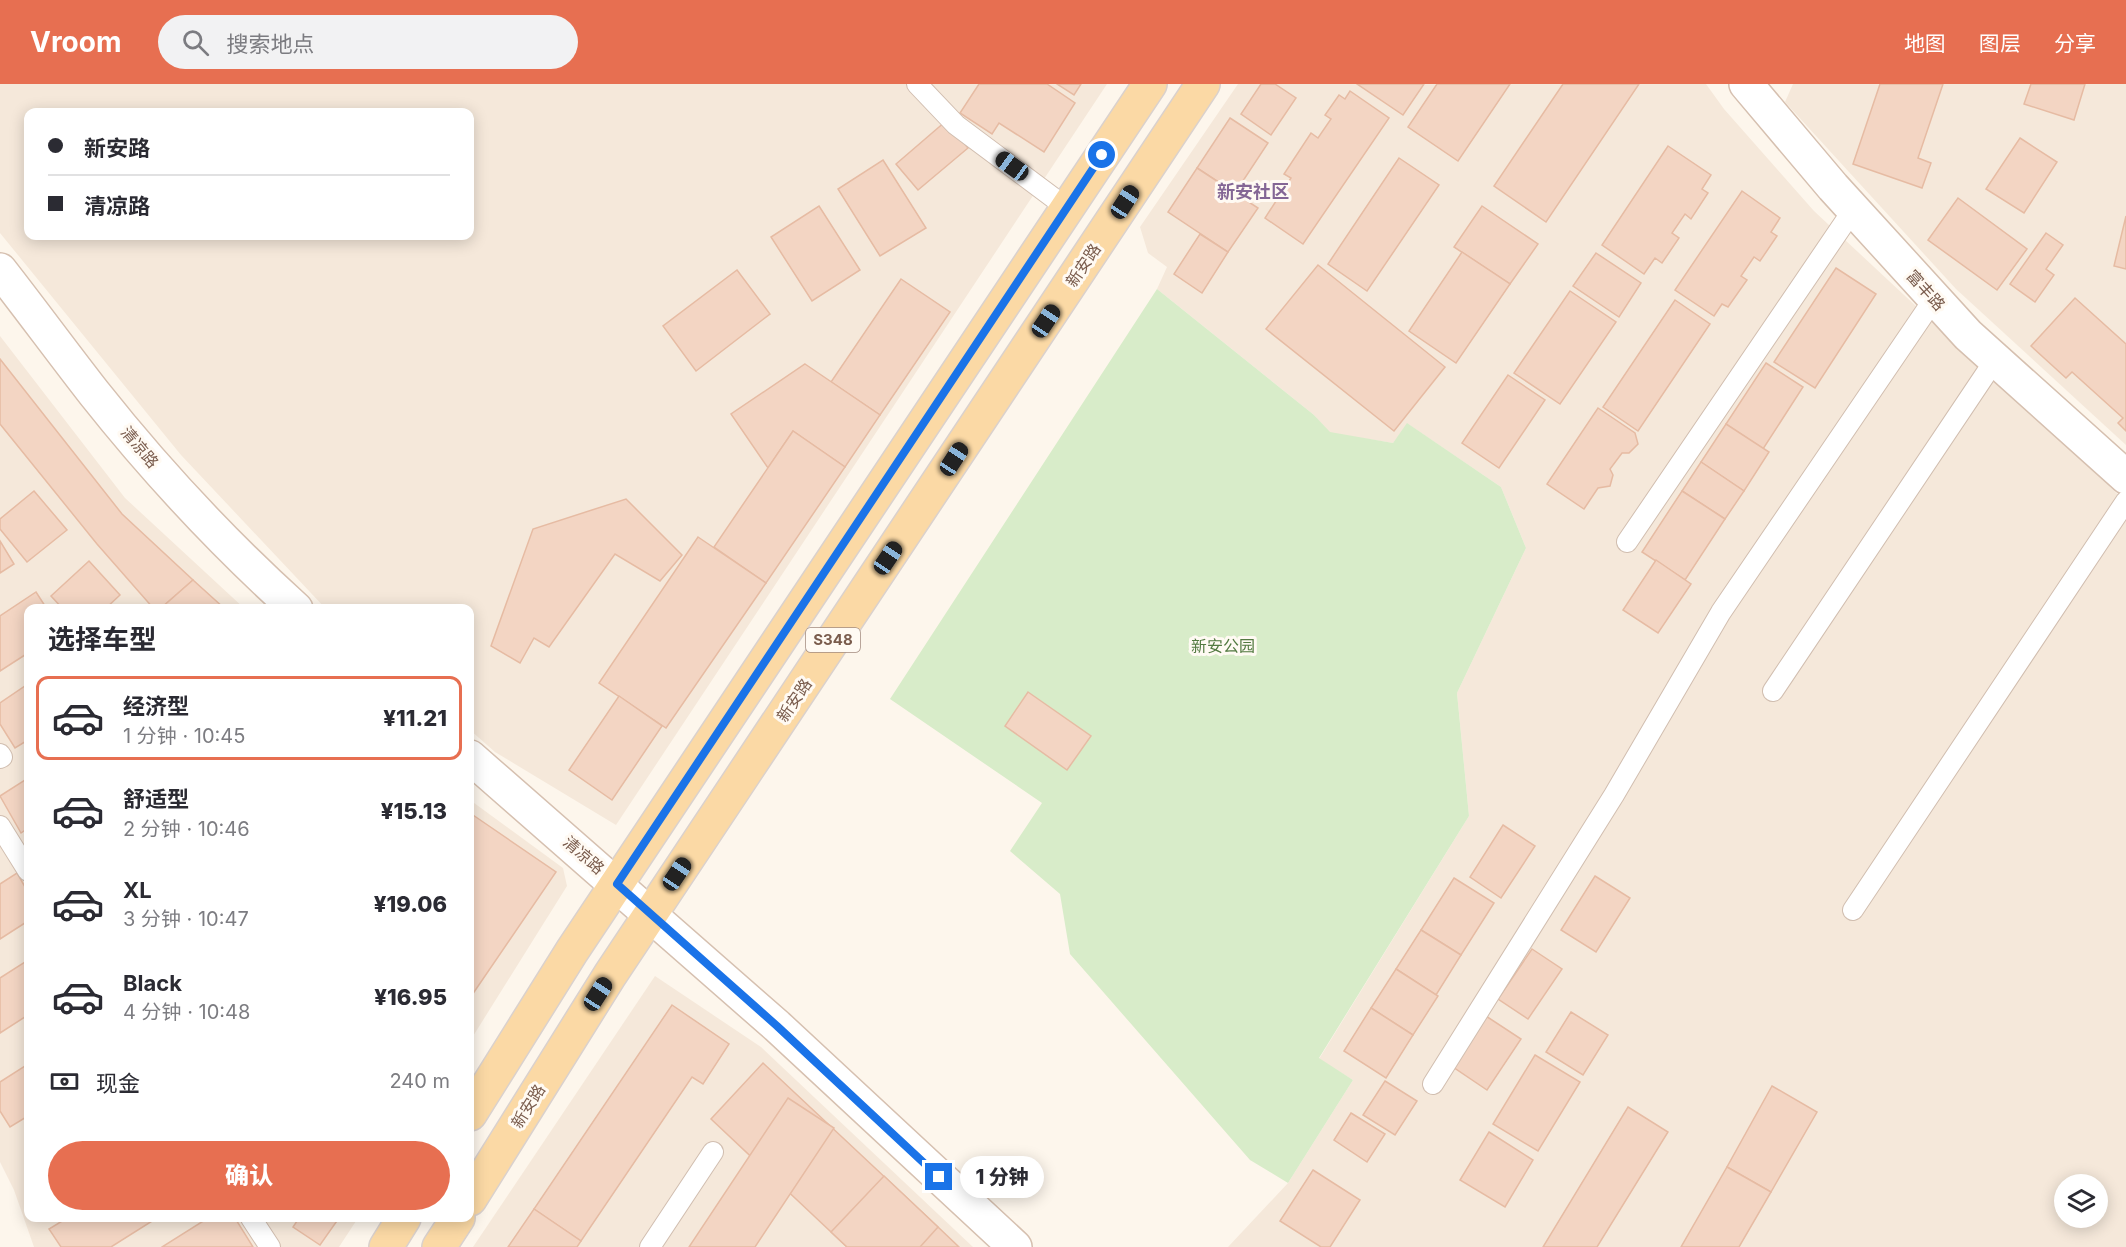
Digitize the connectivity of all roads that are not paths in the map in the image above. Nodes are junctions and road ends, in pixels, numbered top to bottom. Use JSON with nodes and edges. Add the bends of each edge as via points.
{"nodes":[{"id":1,"x":917,"y":84,"type":"edge"},
{"id":2,"x":1150,"y":84,"type":"edge"},
{"id":3,"x":1203,"y":84,"type":"edge"},
{"id":4,"x":1746,"y":84,"type":"edge"},
{"id":5,"x":1067,"y":208,"type":"junction"},
{"id":6,"x":1853,"y":210,"type":"junction"},
{"id":7,"x":0,"y":270,"type":"edge"},
{"id":8,"x":1934,"y":298,"type":"junction"},
{"id":9,"x":1995,"y":360,"type":"junction"},
{"id":10,"x":2126,"y":477,"type":"edge"},
{"id":11,"x":2126,"y":501,"type":"edge"},
{"id":12,"x":1627,"y":542,"type":"dead end"},
{"id":13,"x":291,"y":604,"type":"edge"},
{"id":14,"x":1773,"y":691,"type":"dead end"},
{"id":15,"x":0,"y":754,"type":"edge"},
{"id":16,"x":0,"y":758,"type":"edge"},
{"id":17,"x":474,"y":760,"type":"edge"},
{"id":18,"x":0,"y":826,"type":"edge"},
{"id":19,"x":24,"y":865,"type":"edge"},
{"id":20,"x":617,"y":884,"type":"junction"},
{"id":21,"x":1853,"y":910,"type":"dead end"},
{"id":22,"x":651,"y":914,"type":"junction"},
{"id":23,"x":1433,"y":1084,"type":"dead end"},
{"id":24,"x":474,"y":1108,"type":"edge"},
{"id":25,"x":713,"y":1152,"type":"dead end"},
{"id":26,"x":474,"y":1193,"type":"edge"},
{"id":27,"x":254,"y":1222,"type":"edge"},
{"id":28,"x":402,"y":1222,"type":"edge"},
{"id":29,"x":455,"y":1222,"type":"edge"},
{"id":30,"x":270,"y":1247,"type":"edge"},
{"id":31,"x":386,"y":1247,"type":"edge"},
{"id":32,"x":439,"y":1247,"type":"edge"},
{"id":33,"x":650,"y":1247,"type":"edge"},
{"id":34,"x":1015,"y":1247,"type":"edge"}],
"edges":[{"from":1,"to":5,"type":"lane","via":[[956,125]]},
{"from":2,"to":5,"type":"main road","number":"S348"},
{"from":3,"to":22,"type":"main road","name":"新安路","number":"S348"},
{"from":4,"to":6,"type":"street","name":"富丰路"},
{"from":5,"to":20,"type":"main road","number":"S348"},
{"from":6,"to":8,"type":"street","name":"富丰路"},
{"from":6,"to":12,"type":"lane"},
{"from":7,"to":13,"type":"street","name":"清凉路","via":[[156,466],[222,538]]},
{"from":8,"to":9,"type":"street","name":"富丰路"},
{"from":8,"to":23,"type":"lane","via":[[1721,612],[1614,795]]},
{"from":9,"to":10,"type":"street","name":"富丰路"},
{"from":9,"to":14,"type":"lane"},
{"from":11,"to":21,"type":"lane"},
{"from":15,"to":16,"type":"lane"},
{"from":17,"to":20,"type":"street","name":"清凉路"},
{"from":18,"to":19,"type":"lane"},
{"from":20,"to":22,"type":"street","name":"清凉路"},
{"from":20,"to":24,"type":"main road","number":"S348"},
{"from":22,"to":26,"type":"main road","name":"新安路","number":"S348"},
{"from":22,"to":34,"type":"street","name":"清凉路"},
{"from":25,"to":33,"type":"lane"},
{"from":27,"to":30,"type":"lane"},
{"from":28,"to":31,"type":"main road"},
{"from":29,"to":32,"type":"main road"}]}
